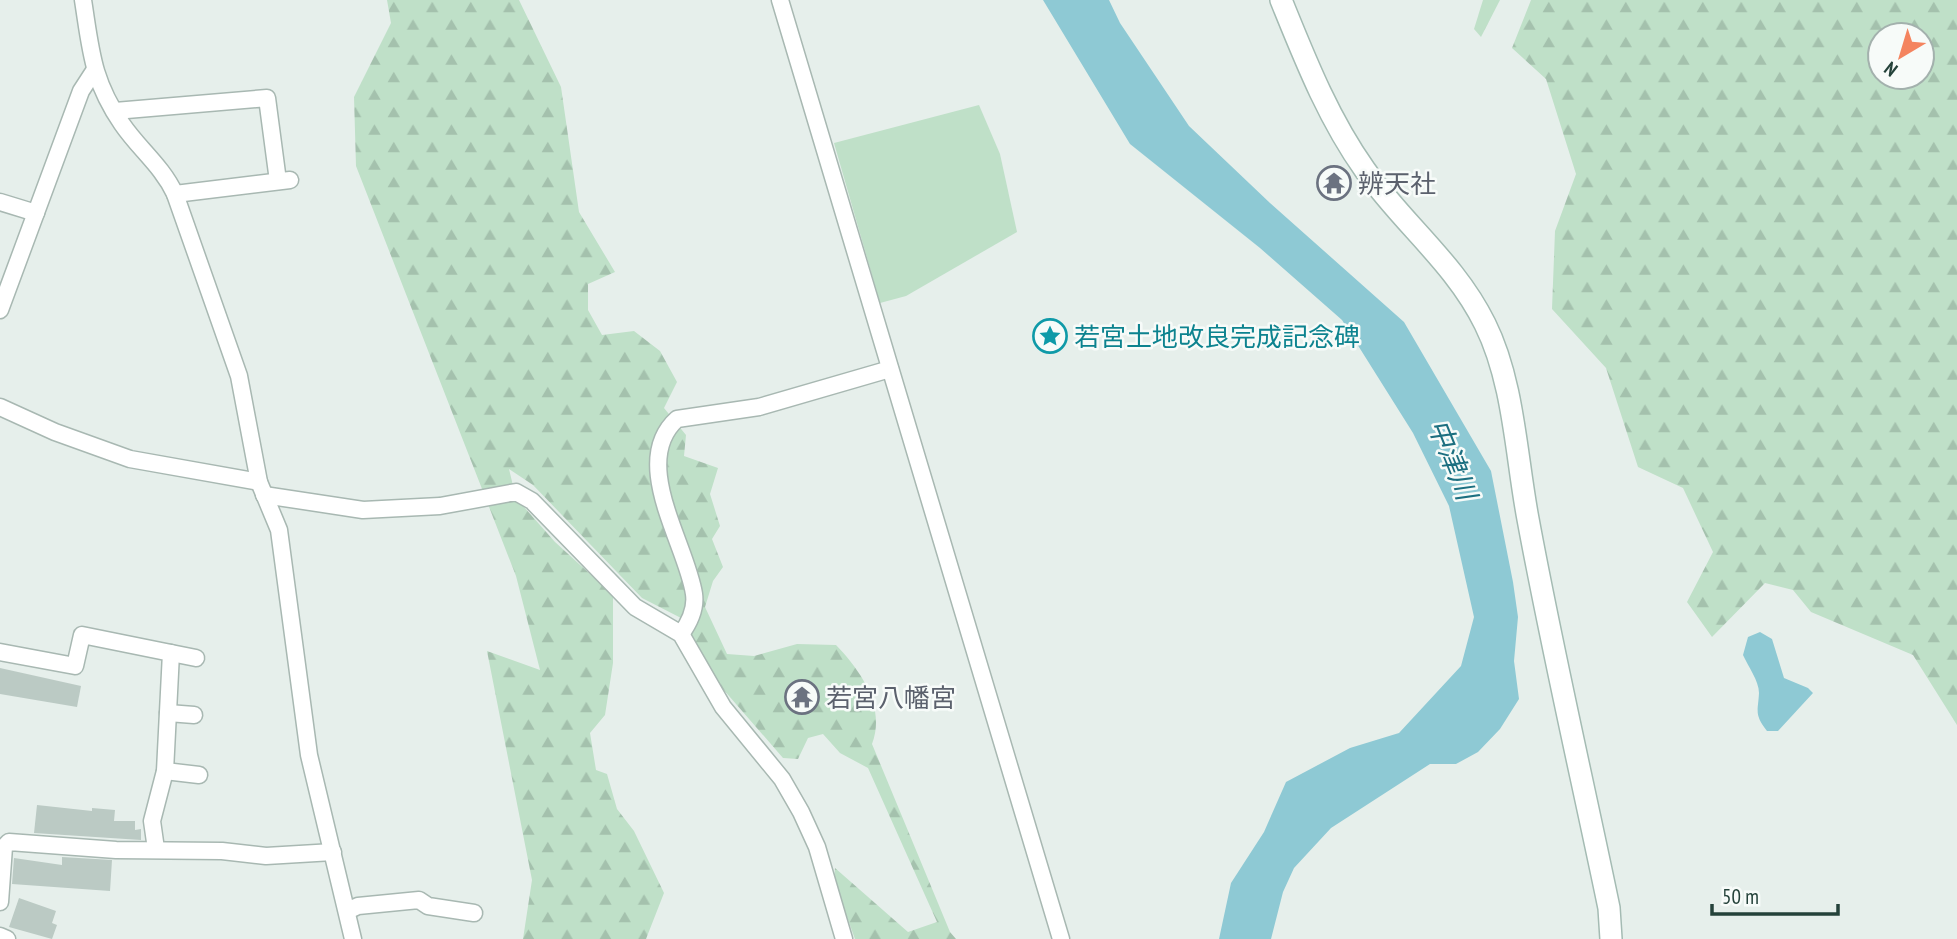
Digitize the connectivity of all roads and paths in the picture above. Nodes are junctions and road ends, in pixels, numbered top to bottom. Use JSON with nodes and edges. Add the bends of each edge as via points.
{"nodes":[{"id":1,"x":83,"y":0,"type":"edge"},
{"id":2,"x":780,"y":0,"type":"edge"},
{"id":3,"x":1281,"y":0,"type":"edge"},
{"id":4,"x":94,"y":71,"type":"junction"},
{"id":5,"x":115,"y":111,"type":"junction"},
{"id":6,"x":175,"y":194,"type":"junction"},
{"id":7,"x":0,"y":202,"type":"edge"},
{"id":8,"x":36,"y":213,"type":"junction"},
{"id":9,"x":0,"y":310,"type":"edge"},
{"id":10,"x":890,"y":369,"type":"junction"},
{"id":11,"x":0,"y":407,"type":"edge"},
{"id":12,"x":261,"y":488,"type":"junction"},
{"id":13,"x":681,"y":634,"type":"junction"},
{"id":14,"x":0,"y":652,"type":"edge"},
{"id":15,"x":171,"y":653,"type":"junction"},
{"id":16,"x":196,"y":658,"type":"dead end"},
{"id":17,"x":168,"y":713,"type":"junction"},
{"id":18,"x":194,"y":715,"type":"dead end"},
{"id":19,"x":164,"y":771,"type":"junction"},
{"id":20,"x":199,"y":775,"type":"dead end"},
{"id":21,"x":156,"y":849,"type":"junction"},
{"id":22,"x":333,"y":852,"type":"junction"},
{"id":23,"x":0,"y":902,"type":"edge"},
{"id":24,"x":347,"y":911,"type":"junction"},
{"id":25,"x":474,"y":913,"type":"dead end"},
{"id":26,"x":0,"y":936,"type":"edge"},
{"id":27,"x":8,"y":939,"type":"edge"},
{"id":28,"x":353,"y":939,"type":"edge"},
{"id":29,"x":844,"y":939,"type":"edge"},
{"id":30,"x":1061,"y":939,"type":"edge"},
{"id":31,"x":1611,"y":939,"type":"edge"}],
"edges":[{"from":1,"to":4,"type":"street"},
{"from":2,"to":10,"type":"street"},
{"from":3,"to":31,"type":"street","via":[[1315,85],[1351,149],[1458,278],[1486,325],[1504,383],[1609,908]]},
{"from":4,"to":5,"type":"street"},
{"from":4,"to":8,"type":"street","via":[[81,91]]},
{"from":5,"to":6,"type":"street"},
{"from":5,"to":6,"type":"street","via":[[211,109],[267,98],[284,180]]},
{"from":6,"to":12,"type":"street","via":[[239,376]]},
{"from":7,"to":8,"type":"street"},
{"from":8,"to":9,"type":"street"},
{"from":10,"to":13,"type":"street","via":[[759,407],[677,419],[671,425],[662,446],[660,482],[695,596],[690,621]]},
{"from":10,"to":30,"type":"street"},
{"from":11,"to":12,"type":"street","via":[[130,459]]},
{"from":12,"to":13,"type":"street","via":[[363,510],[393,510],[516,492],[536,505],[635,607]]},
{"from":12,"to":22,"type":"street","via":[[279,530],[309,755]]},
{"from":13,"to":29,"type":"street","via":[[708,684],[782,779],[801,812],[817,847]]},
{"from":14,"to":15,"type":"street","via":[[75,666],[82,635]]},
{"from":15,"to":16,"type":"street"},
{"from":15,"to":17,"type":"street"},
{"from":17,"to":18,"type":"street"},
{"from":17,"to":19,"type":"street"},
{"from":19,"to":20,"type":"street"},
{"from":19,"to":21,"type":"street","via":[[152,821]]},
{"from":21,"to":22,"type":"street","via":[[266,856]]},
{"from":21,"to":23,"type":"street","via":[[9,842],[4,847]]},
{"from":22,"to":24,"type":"street"},
{"from":24,"to":25,"type":"street","via":[[419,900],[428,906]]},
{"from":24,"to":28,"type":"street"},
{"from":26,"to":27,"type":"street"}]}
